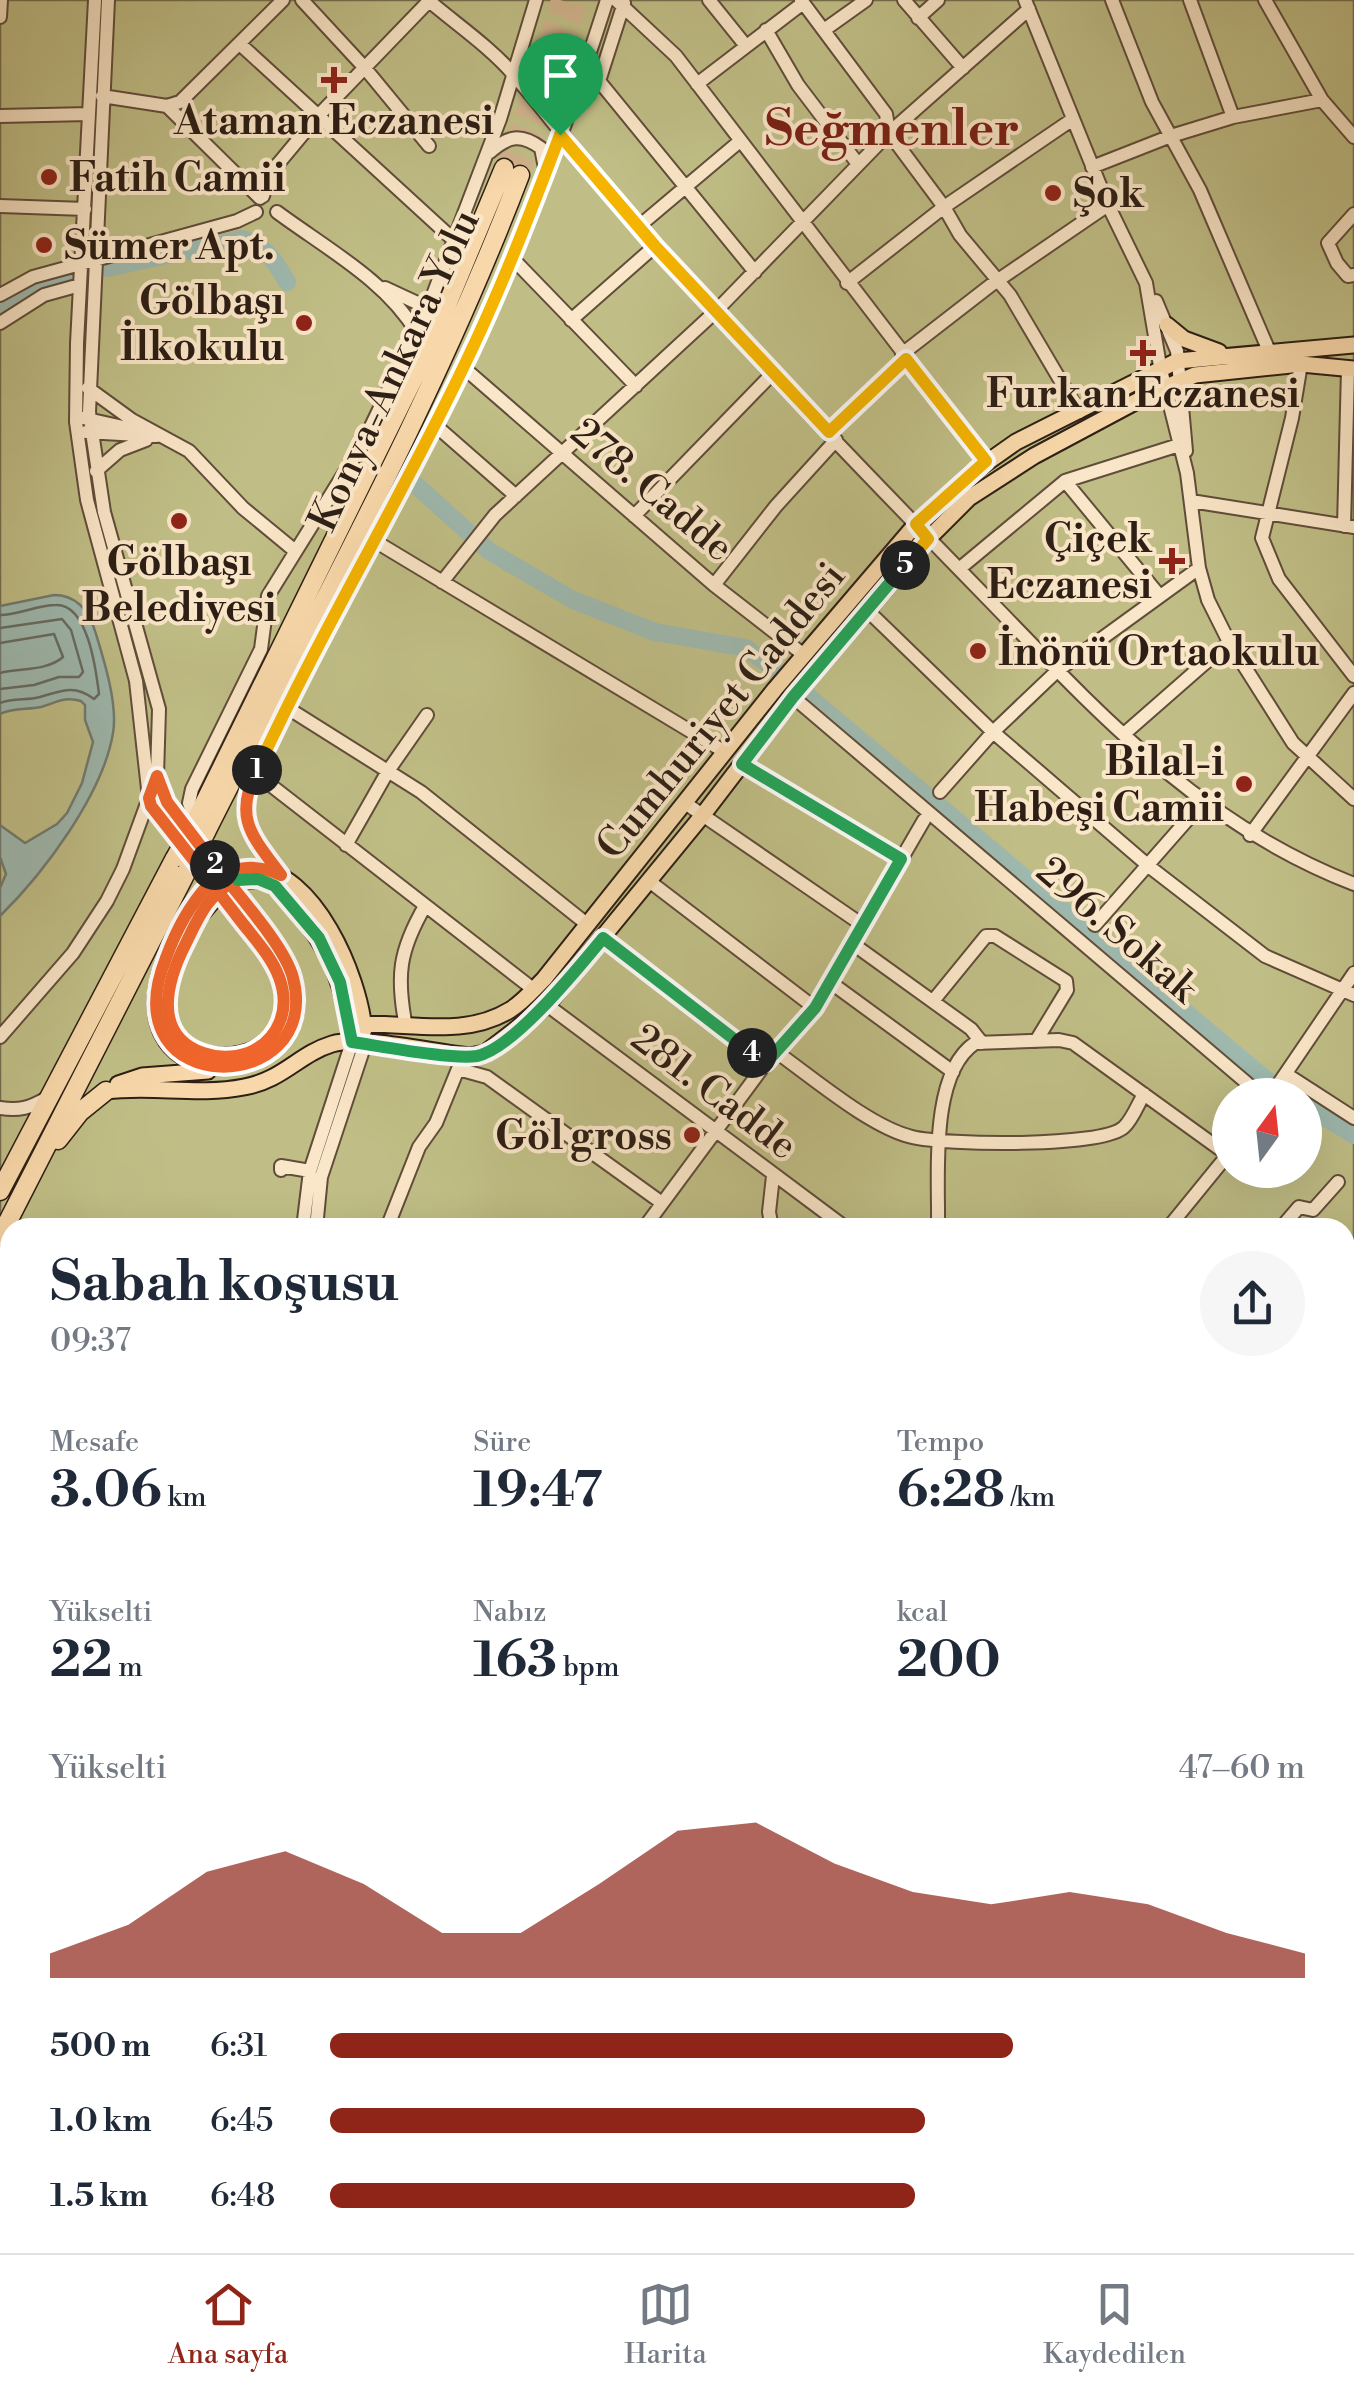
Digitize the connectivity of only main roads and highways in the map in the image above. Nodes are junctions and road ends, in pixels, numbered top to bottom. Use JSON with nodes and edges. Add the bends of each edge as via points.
{"nodes":[{"id":1,"x":1167,"y":325,"type":"road end"},
{"id":2,"x":1354,"y":345,"type":"edge"},
{"id":3,"x":1227,"y":355,"type":"junction"},
{"id":4,"x":1351,"y":369,"type":"edge"},
{"id":5,"x":157,"y":776,"type":"road end"},
{"id":6,"x":150,"y":802,"type":"road end"},
{"id":7,"x":199,"y":824,"type":"junction"},
{"id":8,"x":181,"y":864,"type":"junction"},
{"id":9,"x":255,"y":873,"type":"junction"},
{"id":10,"x":194,"y":915,"type":"junction"},
{"id":11,"x":476,"y":1024,"type":"junction"},
{"id":12,"x":458,"y":1027,"type":"junction"},
{"id":13,"x":358,"y":1034,"type":"junction"},
{"id":14,"x":471,"y":1059,"type":"junction"},
{"id":15,"x":218,"y":1068,"type":"junction"},
{"id":16,"x":106,"y":1091,"type":"junction"},
{"id":17,"x":33,"y":1172,"type":"junction"},
{"id":18,"x":0,"y":1190,"type":"edge"},
{"id":19,"x":10,"y":1218,"type":"edge"}],
"edges":[{"from":1,"to":3,"type":"main road"},
{"from":2,"to":3,"type":"main road","name":"Cumhuriyet Caddesi"},
{"from":3,"to":11,"type":"main road","name":"Cumhuriyet Caddesi","via":[[1168,363],[986,461],[916,524],[534,989],[510,1010]]},
{"from":4,"to":14,"type":"main road","name":"Cumhuriyet Caddesi","via":[[1301,364],[1210,372],[1173,384],[969,498],[793,697],[547,1005]]},
{"from":5,"to":15,"type":"main road","via":[[167,802],[292,975],[295,1010],[286,1037],[253,1062]]},
{"from":6,"to":10,"type":"main road","via":[[279,978],[280,1023],[263,1044],[240,1056],[191,1048],[168,1019],[171,977]]},
{"from":7,"to":7,"type":"highway","name":"Konya-Ankara Yolu","via":[[366,534],[476,287],[512,171]]},
{"from":7,"to":8,"type":"highway","bridge":true},
{"from":8,"to":17,"type":"highway"},
{"from":8,"to":18,"type":"highway"},
{"from":9,"to":10,"type":"main road","bridge":true,"via":[[234,870],[216,878]]},
{"from":9,"to":13,"type":"main road","via":[[275,886],[324,946]]},
{"from":9,"to":13,"type":"main road","via":[[281,875],[339,944],[356,984]]},
{"from":10,"to":15,"type":"main road","via":[[159,977],[158,1022],[177,1052]]},
{"from":11,"to":12,"type":"main road","name":"Cumhuriyet Caddesi"},
{"from":11,"to":14,"type":"main road","via":[[489,1039]]},
{"from":12,"to":13,"type":"main road","name":"Cumhuriyet Caddesi"},
{"from":12,"to":14,"type":"main road","via":[[452,1043]]},
{"from":13,"to":14,"type":"main road"},
{"from":13,"to":16,"type":"main road","via":[[244,1087]]},
{"from":15,"to":16,"type":"main road","via":[[142,1076]]},
{"from":16,"to":17,"type":"highway","via":[[80,1112]]},
{"from":17,"to":19,"type":"highway"}]}
